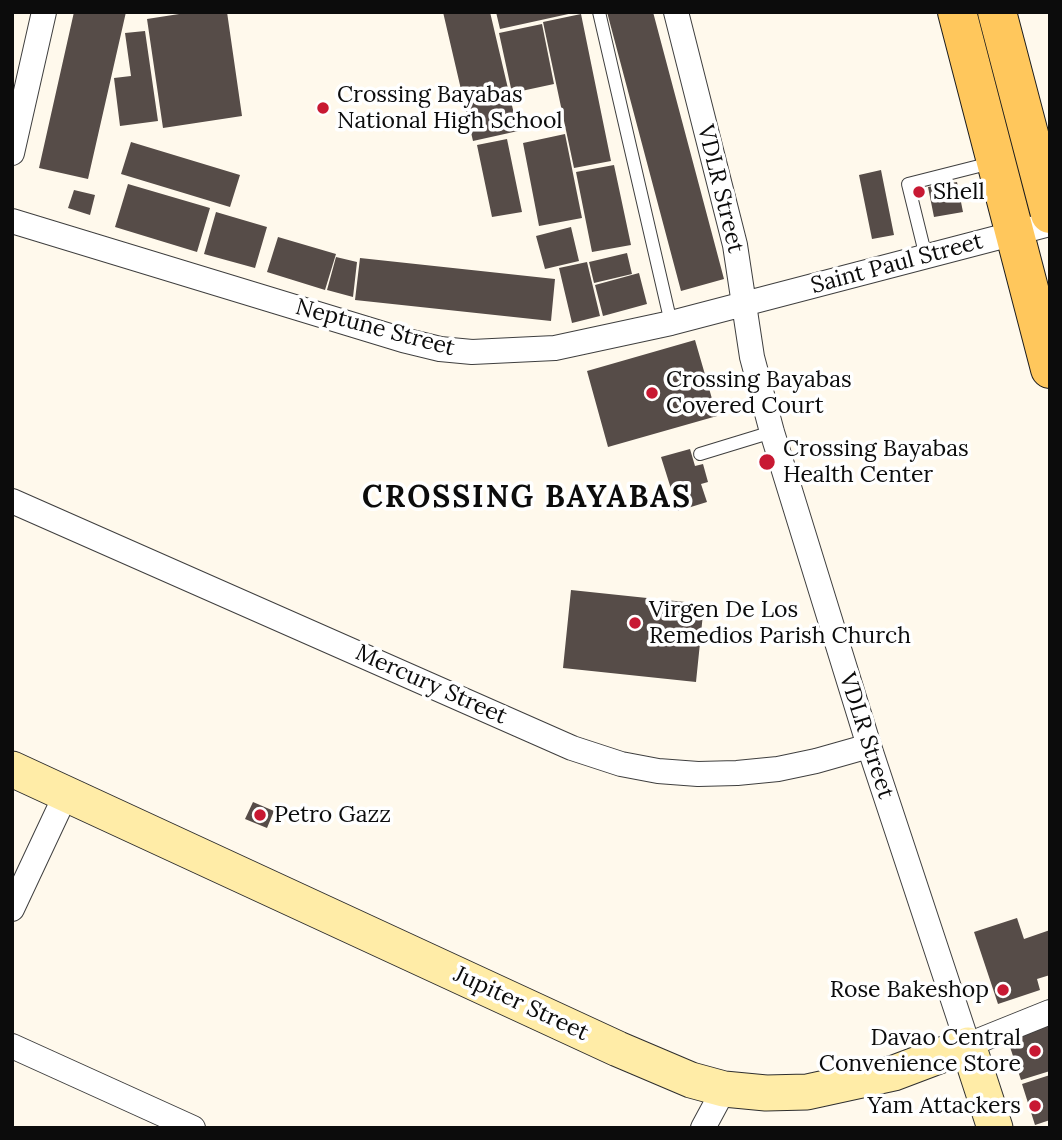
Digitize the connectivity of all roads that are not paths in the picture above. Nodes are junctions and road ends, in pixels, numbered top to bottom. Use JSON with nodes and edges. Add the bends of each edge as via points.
{"nodes":[{"id":1,"x":44,"y":12,"type":"edge"},
{"id":2,"x":599,"y":12,"type":"edge"},
{"id":3,"x":676,"y":12,"type":"edge"},
{"id":4,"x":957,"y":12,"type":"edge"},
{"id":5,"x":997,"y":12,"type":"edge"},
{"id":6,"x":12,"y":153,"type":"edge"},
{"id":7,"x":996,"y":162,"type":"junction"},
{"id":8,"x":1050,"y":214,"type":"edge"},
{"id":9,"x":12,"y":221,"type":"edge"},
{"id":10,"x":1032,"y":229,"type":"edge"},
{"id":11,"x":926,"y":257,"type":"junction"},
{"id":12,"x":745,"y":305,"type":"junction"},
{"id":13,"x":671,"y":323,"type":"junction"},
{"id":14,"x":1050,"y":369,"type":"edge"},
{"id":15,"x":772,"y":432,"type":"junction"},
{"id":16,"x":700,"y":454,"type":"dead end"},
{"id":17,"x":12,"y":501,"type":"edge"},
{"id":18,"x":869,"y":746,"type":"junction"},
{"id":19,"x":12,"y":769,"type":"edge"},
{"id":20,"x":66,"y":794,"type":"junction"},
{"id":21,"x":12,"y":909,"type":"edge"},
{"id":22,"x":1050,"y":1012,"type":"edge"},
{"id":23,"x":968,"y":1045,"type":"junction"},
{"id":24,"x":12,"y":1046,"type":"edge"},
{"id":25,"x":724,"y":1089,"type":"junction"},
{"id":26,"x":193,"y":1128,"type":"edge"},
{"id":27,"x":703,"y":1128,"type":"edge"},
{"id":28,"x":995,"y":1128,"type":"edge"}],
"edges":[{"from":1,"to":6,"type":"street"},
{"from":2,"to":13,"type":"lane"},
{"from":3,"to":12,"type":"street","name":"VDLR Street","via":[[735,245]]},
{"from":4,"to":7,"type":"main road"},
{"from":5,"to":8,"type":"main road"},
{"from":7,"to":10,"type":"main road"},
{"from":7,"to":11,"type":"lane","via":[[908,184]]},
{"from":9,"to":13,"type":"street","name":"Neptune Street","via":[[440,349],[555,348]]},
{"from":10,"to":11,"type":"street","name":"Saint Paul Street"},
{"from":10,"to":14,"type":"main road"},
{"from":11,"to":12,"type":"street","name":"Saint Paul Street"},
{"from":12,"to":13,"type":"street","name":"Neptune Street"},
{"from":12,"to":15,"type":"street","name":"VDLR Street","via":[[752,356]]},
{"from":15,"to":16,"type":"lane"},
{"from":15,"to":18,"type":"street","name":"VDLR Street"},
{"from":17,"to":18,"type":"street","name":"Mercury Street","via":[[572,748],[621,764],[659,771],[737,773],[778,769]]},
{"from":18,"to":23,"type":"street","name":"VDLR Street"},
{"from":19,"to":20,"type":"main road","name":"Jupiter Street"},
{"from":20,"to":21,"type":"street"},
{"from":20,"to":25,"type":"main road","name":"Jupiter Street","via":[[657,1067]]},
{"from":22,"to":23,"type":"street","name":"Jupiter Street"},
{"from":23,"to":25,"type":"main road","name":"Jupiter Street","via":[[894,1073],[807,1092]]},
{"from":23,"to":28,"type":"main road","name":"VDLR Street"},
{"from":24,"to":26,"type":"street"},
{"from":25,"to":27,"type":"street"}]}
